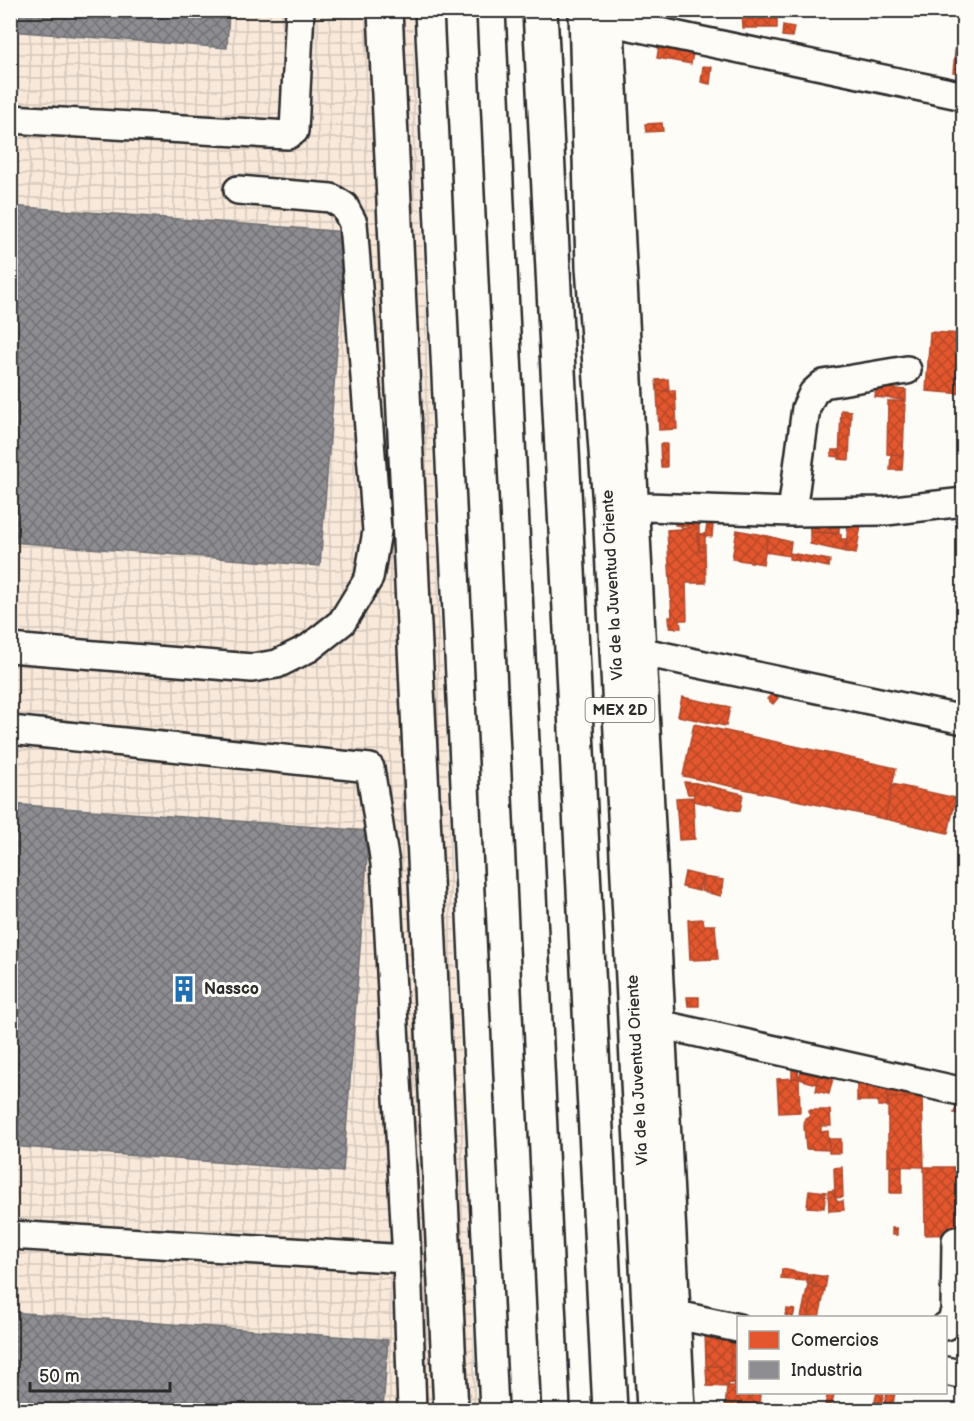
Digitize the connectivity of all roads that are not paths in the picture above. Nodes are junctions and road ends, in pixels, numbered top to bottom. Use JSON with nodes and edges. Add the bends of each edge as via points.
{"nodes":[{"id":1,"x":300,"y":10,"type":"edge"},
{"id":2,"x":386,"y":10,"type":"edge"},
{"id":3,"x":405,"y":10,"type":"edge"},
{"id":4,"x":429,"y":10,"type":"edge"},
{"id":5,"x":491,"y":10,"type":"edge"},
{"id":6,"x":540,"y":10,"type":"edge"},
{"id":7,"x":598,"y":15,"type":"edge"},
{"id":8,"x":588,"y":90,"type":"junction"},
{"id":9,"x":544,"y":93,"type":"junction"},
{"id":10,"x":963,"y":96,"type":"edge"},
{"id":11,"x":10,"y":119,"type":"edge"},
{"id":12,"x":238,"y":190,"type":"dead end"},
{"id":13,"x":592,"y":267,"type":"junction"},
{"id":14,"x":553,"y":270,"type":"junction"},
{"id":15,"x":907,"y":370,"type":"dead end"},
{"id":16,"x":963,"y":502,"type":"edge"},
{"id":17,"x":622,"y":506,"type":"junction"},
{"id":18,"x":792,"y":512,"type":"junction"},
{"id":19,"x":10,"y":648,"type":"edge"},
{"id":20,"x":629,"y":649,"type":"junction"},
{"id":21,"x":963,"y":720,"type":"edge"},
{"id":22,"x":10,"y":730,"type":"edge"},
{"id":23,"x":648,"y":1022,"type":"junction"},
{"id":24,"x":963,"y":1092,"type":"edge"},
{"id":25,"x":10,"y":1235,"type":"edge"},
{"id":26,"x":956,"y":1241,"type":"dead end"},
{"id":27,"x":407,"y":1259,"type":"junction"},
{"id":28,"x":663,"y":1312,"type":"junction"},
{"id":29,"x":947,"y":1325,"type":"edge"},
{"id":30,"x":737,"y":1328,"type":"edge"},
{"id":31,"x":947,"y":1371,"type":"edge"},
{"id":32,"x":963,"y":1374,"type":"edge"},
{"id":33,"x":412,"y":1410,"type":"edge"},
{"id":34,"x":451,"y":1410,"type":"edge"},
{"id":35,"x":470,"y":1410,"type":"edge"},
{"id":36,"x":494,"y":1410,"type":"edge"},
{"id":37,"x":556,"y":1410,"type":"edge"},
{"id":38,"x":610,"y":1410,"type":"edge"},
{"id":39,"x":654,"y":1410,"type":"edge"},
{"id":40,"x":681,"y":1410,"type":"edge"}],
"edges":[{"from":1,"to":11,"type":"lane","via":[[294,131],[288,135]]},
{"from":2,"to":34,"type":"main road"},
{"from":3,"to":35,"type":"main road"},
{"from":4,"to":36,"type":"lane"},
{"from":5,"to":37,"type":"lane"},
{"from":6,"to":9,"type":"main road","number":"MEX 2D"},
{"from":7,"to":8,"type":"main road","name":"Vía de la Juventud Oriente","number":"MEX 2D"},
{"from":7,"to":10,"type":"lane"},
{"from":7,"to":17,"type":"lane"},
{"from":8,"to":9,"type":"main road","via":[[576,155],[566,162],[555,154]]},
{"from":8,"to":13,"type":"main road","name":"Vía de la Juventud Oriente","number":"MEX 2D"},
{"from":9,"to":14,"type":"main road","number":"MEX 2D"},
{"from":12,"to":19,"type":"lane","via":[[331,198],[344,206],[353,223],[377,531],[369,578],[342,622],[309,648],[277,664],[252,668]]},
{"from":13,"to":14,"type":"main road","via":[[582,197],[578,190],[569,187],[558,194],[559,254]]},
{"from":13,"to":17,"type":"main road","name":"Vía de la Juventud Oriente","number":"MEX 2D"},
{"from":14,"to":38,"type":"main road","number":"MEX 2D"},
{"from":15,"to":18,"type":"lane","via":[[823,384],[813,393],[806,408]]},
{"from":16,"to":18,"type":"lane","via":[[886,510]]},
{"from":17,"to":18,"type":"lane"},
{"from":17,"to":20,"type":"main road","name":"Vía de la Juventud Oriente","number":"MEX 2D"},
{"from":20,"to":21,"type":"lane"},
{"from":20,"to":23,"type":"main road","name":"Vía de la Juventud Oriente","number":"MEX 2D"},
{"from":22,"to":27,"type":"lane","via":[[370,768],[385,864]]},
{"from":23,"to":24,"type":"lane"},
{"from":23,"to":28,"type":"main road","name":"Vía de la Juventud Oriente","number":"MEX 2D"},
{"from":25,"to":27,"type":"lane"},
{"from":26,"to":29,"type":"lane","via":[[955,1311]]},
{"from":27,"to":33,"type":"lane"},
{"from":28,"to":30,"type":"lane"},
{"from":28,"to":39,"type":"main road","name":"Vía de la Juventud Oriente","number":"MEX 2D"},
{"from":28,"to":40,"type":"lane"},
{"from":31,"to":32,"type":"lane"}]}
